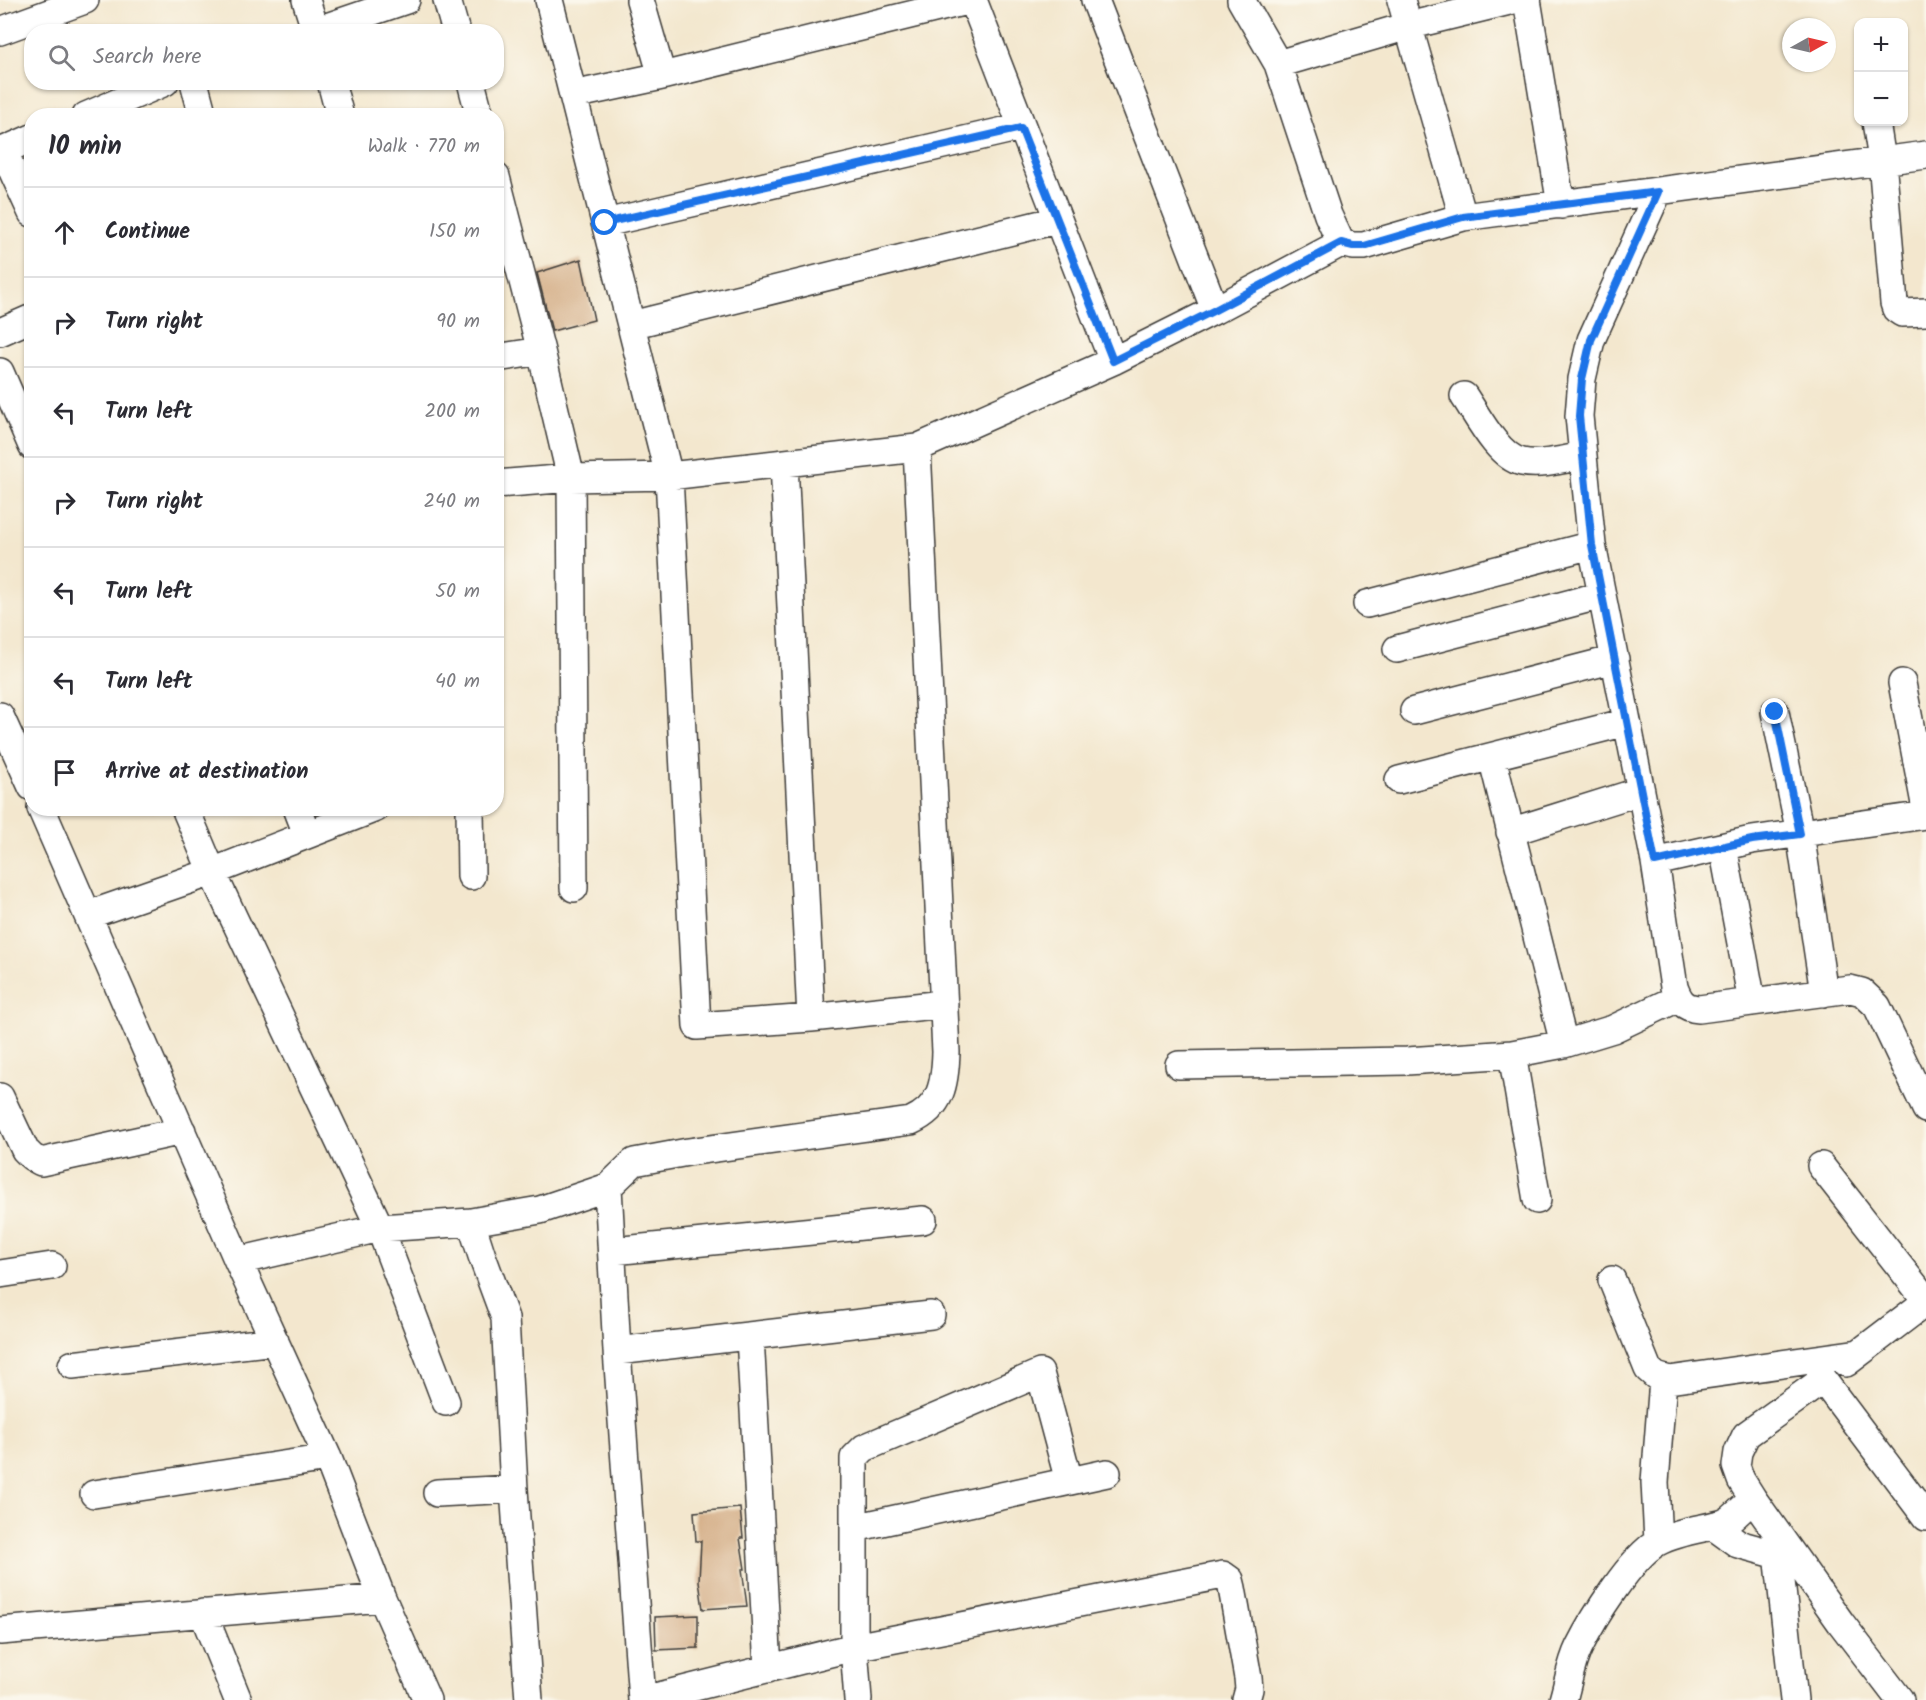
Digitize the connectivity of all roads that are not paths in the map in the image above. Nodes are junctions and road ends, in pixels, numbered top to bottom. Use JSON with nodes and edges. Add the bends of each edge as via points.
{"nodes":[{"id":1,"x":85,"y":0,"type":"edge"},
{"id":2,"x":306,"y":0,"type":"edge"},
{"id":3,"x":406,"y":0,"type":"edge"},
{"id":4,"x":447,"y":0,"type":"edge"},
{"id":5,"x":549,"y":0,"type":"edge"},
{"id":6,"x":640,"y":0,"type":"edge"},
{"id":7,"x":972,"y":0,"type":"edge"},
{"id":8,"x":1095,"y":0,"type":"edge"},
{"id":9,"x":1241,"y":0,"type":"edge"},
{"id":10,"x":1514,"y":0,"type":"edge"},
{"id":11,"x":1527,"y":0,"type":"edge"},
{"id":12,"x":1252,"y":12,"type":"edge"},
{"id":13,"x":1404,"y":13,"type":"edge"},
{"id":14,"x":313,"y":24,"type":"edge"},
{"id":15,"x":336,"y":24,"type":"edge"},
{"id":16,"x":454,"y":24,"type":"edge"},
{"id":17,"x":0,"y":31,"type":"edge"},
{"id":18,"x":1278,"y":64,"type":"junction"},
{"id":19,"x":662,"y":76,"type":"junction"},
{"id":20,"x":146,"y":90,"type":"edge"},
{"id":21,"x":196,"y":90,"type":"edge"},
{"id":22,"x":333,"y":90,"type":"edge"},
{"id":23,"x":473,"y":90,"type":"edge"},
{"id":24,"x":573,"y":95,"type":"junction"},
{"id":25,"x":105,"y":108,"type":"edge"},
{"id":26,"x":201,"y":108,"type":"edge"},
{"id":27,"x":338,"y":108,"type":"edge"},
{"id":28,"x":478,"y":108,"type":"edge"},
{"id":29,"x":1877,"y":126,"type":"edge"},
{"id":30,"x":1021,"y":128,"type":"junction"},
{"id":31,"x":24,"y":141,"type":"edge"},
{"id":32,"x":2,"y":151,"type":"edge"},
{"id":33,"x":1926,"y":155,"type":"edge"},
{"id":34,"x":1882,"y":160,"type":"junction"},
{"id":35,"x":1658,"y":192,"type":"junction"},
{"id":36,"x":24,"y":196,"type":"edge"},
{"id":37,"x":1561,"y":205,"type":"junction"},
{"id":38,"x":504,"y":208,"type":"edge"},
{"id":39,"x":1463,"y":217,"type":"junction"},
{"id":40,"x":1057,"y":220,"type":"junction"},
{"id":41,"x":605,"y":223,"type":"junction"},
{"id":42,"x":1341,"y":243,"type":"junction"},
{"id":43,"x":1215,"y":310,"type":"junction"},
{"id":44,"x":1926,"y":312,"type":"edge"},
{"id":45,"x":24,"y":322,"type":"edge"},
{"id":46,"x":631,"y":325,"type":"junction"},
{"id":47,"x":0,"y":333,"type":"edge"},
{"id":48,"x":541,"y":351,"type":"junction"},
{"id":49,"x":504,"y":357,"type":"edge"},
{"id":50,"x":1113,"y":361,"type":"junction"},
{"id":51,"x":0,"y":372,"type":"edge"},
{"id":52,"x":1464,"y":396,"type":"dead end"},
{"id":53,"x":24,"y":428,"type":"edge"},
{"id":54,"x":917,"y":448,"type":"junction"},
{"id":55,"x":1583,"y":456,"type":"junction"},
{"id":56,"x":784,"y":463,"type":"junction"},
{"id":57,"x":669,"y":476,"type":"junction"},
{"id":58,"x":571,"y":478,"type":"junction"},
{"id":59,"x":504,"y":483,"type":"edge"},
{"id":60,"x":1592,"y":545,"type":"junction"},
{"id":61,"x":1602,"y":595,"type":"junction"},
{"id":62,"x":1367,"y":604,"type":"dead end"},
{"id":63,"x":1397,"y":649,"type":"dead end"},
{"id":64,"x":1615,"y":659,"type":"junction"},
{"id":65,"x":1902,"y":683,"type":"dead end"},
{"id":66,"x":1414,"y":711,"type":"dead end"},
{"id":67,"x":1775,"y":712,"type":"dead end"},
{"id":68,"x":0,"y":716,"type":"edge"},
{"id":69,"x":1628,"y":722,"type":"junction"},
{"id":70,"x":1492,"y":757,"type":"junction"},
{"id":71,"x":24,"y":769,"type":"edge"},
{"id":72,"x":1399,"y":780,"type":"dead end"},
{"id":73,"x":1641,"y":790,"type":"junction"},
{"id":74,"x":1926,"y":809,"type":"edge"},
{"id":75,"x":1926,"y":815,"type":"edge"},
{"id":76,"x":45,"y":816,"type":"edge"},
{"id":77,"x":188,"y":816,"type":"edge"},
{"id":78,"x":300,"y":816,"type":"edge"},
{"id":79,"x":355,"y":816,"type":"edge"},
{"id":80,"x":470,"y":816,"type":"edge"},
{"id":81,"x":1510,"y":832,"type":"junction"},
{"id":82,"x":307,"y":834,"type":"junction"},
{"id":83,"x":1800,"y":834,"type":"junction"},
{"id":84,"x":1723,"y":847,"type":"junction"},
{"id":85,"x":1655,"y":862,"type":"junction"},
{"id":86,"x":212,"y":872,"type":"junction"},
{"id":87,"x":471,"y":876,"type":"dead end"},
{"id":88,"x":574,"y":888,"type":"dead end"},
{"id":89,"x":88,"y":915,"type":"junction"},
{"id":90,"x":1824,"y":993,"type":"junction"},
{"id":91,"x":1678,"y":998,"type":"junction"},
{"id":92,"x":1752,"y":1002,"type":"junction"},
{"id":93,"x":944,"y":1004,"type":"junction"},
{"id":94,"x":812,"y":1018,"type":"junction"},
{"id":95,"x":1564,"y":1044,"type":"junction"},
{"id":96,"x":1512,"y":1054,"type":"junction"},
{"id":97,"x":1179,"y":1065,"type":"dead end"},
{"id":98,"x":0,"y":1097,"type":"edge"},
{"id":99,"x":1926,"y":1109,"type":"edge"},
{"id":100,"x":7,"y":1127,"type":"edge"},
{"id":101,"x":182,"y":1131,"type":"junction"},
{"id":102,"x":1821,"y":1166,"type":"dead end"},
{"id":103,"x":608,"y":1187,"type":"junction"},
{"id":104,"x":1537,"y":1200,"type":"dead end"},
{"id":105,"x":923,"y":1220,"type":"dead end"},
{"id":106,"x":471,"y":1222,"type":"junction"},
{"id":107,"x":380,"y":1228,"type":"junction"},
{"id":108,"x":613,"y":1251,"type":"junction"},
{"id":109,"x":238,"y":1261,"type":"junction"},
{"id":110,"x":52,"y":1266,"type":"dead end"},
{"id":111,"x":0,"y":1274,"type":"edge"},
{"id":112,"x":1612,"y":1280,"type":"dead end"},
{"id":113,"x":1926,"y":1301,"type":"edge"},
{"id":114,"x":931,"y":1315,"type":"dead end"},
{"id":115,"x":750,"y":1336,"type":"junction"},
{"id":116,"x":276,"y":1341,"type":"junction"},
{"id":117,"x":617,"y":1351,"type":"junction"},
{"id":118,"x":1859,"y":1353,"type":"junction"},
{"id":119,"x":72,"y":1365,"type":"dead end"},
{"id":120,"x":1663,"y":1380,"type":"junction"},
{"id":121,"x":1823,"y":1380,"type":"junction"},
{"id":122,"x":446,"y":1402,"type":"dead end"},
{"id":123,"x":328,"y":1458,"type":"junction"},
{"id":124,"x":1107,"y":1473,"type":"dead end"},
{"id":125,"x":1069,"y":1481,"type":"junction"},
{"id":126,"x":514,"y":1489,"type":"junction"},
{"id":127,"x":437,"y":1493,"type":"dead end"},
{"id":128,"x":93,"y":1494,"type":"dead end"},
{"id":129,"x":1753,"y":1499,"type":"junction"},
{"id":130,"x":1926,"y":1517,"type":"edge"},
{"id":131,"x":1713,"y":1526,"type":"junction"},
{"id":132,"x":854,"y":1528,"type":"junction"},
{"id":133,"x":1658,"y":1542,"type":"junction"},
{"id":134,"x":1777,"y":1544,"type":"junction"},
{"id":135,"x":382,"y":1598,"type":"junction"},
{"id":136,"x":203,"y":1613,"type":"junction"},
{"id":137,"x":0,"y":1631,"type":"edge"},
{"id":138,"x":854,"y":1647,"type":"junction"},
{"id":139,"x":768,"y":1670,"type":"junction"},
{"id":140,"x":238,"y":1700,"type":"edge"},
{"id":141,"x":427,"y":1700,"type":"edge"},
{"id":142,"x":530,"y":1700,"type":"edge"},
{"id":143,"x":642,"y":1700,"type":"edge"},
{"id":144,"x":858,"y":1700,"type":"edge"},
{"id":145,"x":1246,"y":1700,"type":"edge"},
{"id":146,"x":1563,"y":1700,"type":"edge"},
{"id":147,"x":1794,"y":1700,"type":"edge"},
{"id":148,"x":1900,"y":1700,"type":"edge"}],
"edges":[{"from":1,"to":17,"type":"street"},
{"from":2,"to":14,"type":"street"},
{"from":3,"to":15,"type":"street"},
{"from":4,"to":16,"type":"street"},
{"from":5,"to":24,"type":"street"},
{"from":6,"to":19,"type":"street"},
{"from":7,"to":19,"type":"street"},
{"from":7,"to":30,"type":"street"},
{"from":8,"to":43,"type":"street"},
{"from":9,"to":12,"type":"street"},
{"from":10,"to":13,"type":"street"},
{"from":11,"to":37,"type":"street"},
{"from":12,"to":18,"type":"street"},
{"from":13,"to":18,"type":"street"},
{"from":13,"to":39,"type":"street"},
{"from":18,"to":42,"type":"street","via":[[1328,216]]},
{"from":19,"to":24,"type":"street"},
{"from":20,"to":25,"type":"street"},
{"from":21,"to":26,"type":"street"},
{"from":22,"to":27,"type":"street"},
{"from":23,"to":28,"type":"street"},
{"from":24,"to":41,"type":"street"},
{"from":29,"to":34,"type":"street"},
{"from":30,"to":40,"type":"street"},
{"from":30,"to":41,"type":"street"},
{"from":31,"to":32,"type":"street"},
{"from":32,"to":36,"type":"street"},
{"from":33,"to":34,"type":"street"},
{"from":34,"to":35,"type":"street"},
{"from":34,"to":44,"type":"street","via":[[1894,303],[1902,313]]},
{"from":35,"to":37,"type":"street"},
{"from":35,"to":55,"type":"street","via":[[1591,340],[1579,416]]},
{"from":37,"to":39,"type":"street"},
{"from":38,"to":48,"type":"street"},
{"from":39,"to":42,"type":"street","via":[[1364,246]]},
{"from":40,"to":46,"type":"street"},
{"from":40,"to":50,"type":"street"},
{"from":41,"to":46,"type":"street"},
{"from":42,"to":43,"type":"street"},
{"from":43,"to":50,"type":"street"},
{"from":45,"to":47,"type":"street"},
{"from":46,"to":57,"type":"street"},
{"from":48,"to":49,"type":"street"},
{"from":48,"to":58,"type":"street"},
{"from":50,"to":54,"type":"street"},
{"from":51,"to":53,"type":"street"},
{"from":52,"to":55,"type":"street","via":[[1512,459],[1534,463]]},
{"from":54,"to":56,"type":"street"},
{"from":54,"to":93,"type":"street"},
{"from":55,"to":60,"type":"street"},
{"from":56,"to":57,"type":"street"},
{"from":56,"to":94,"type":"street"},
{"from":57,"to":58,"type":"street"},
{"from":57,"to":94,"type":"street","via":[[697,1026]]},
{"from":58,"to":59,"type":"street"},
{"from":58,"to":88,"type":"street"},
{"from":60,"to":61,"type":"street"},
{"from":60,"to":62,"type":"street"},
{"from":61,"to":63,"type":"street"},
{"from":61,"to":64,"type":"street"},
{"from":64,"to":66,"type":"street"},
{"from":64,"to":69,"type":"street"},
{"from":65,"to":74,"type":"street"},
{"from":67,"to":83,"type":"street"},
{"from":68,"to":71,"type":"street"},
{"from":69,"to":70,"type":"street"},
{"from":69,"to":73,"type":"street"},
{"from":70,"to":72,"type":"street"},
{"from":70,"to":81,"type":"street"},
{"from":73,"to":81,"type":"street"},
{"from":73,"to":85,"type":"street"},
{"from":75,"to":83,"type":"street"},
{"from":76,"to":89,"type":"street"},
{"from":77,"to":86,"type":"street"},
{"from":78,"to":82,"type":"street"},
{"from":79,"to":82,"type":"street"},
{"from":80,"to":87,"type":"street"},
{"from":81,"to":95,"type":"street"},
{"from":82,"to":86,"type":"street"},
{"from":83,"to":84,"type":"street"},
{"from":83,"to":90,"type":"street"},
{"from":84,"to":85,"type":"street"},
{"from":84,"to":92,"type":"street"},
{"from":85,"to":91,"type":"street"},
{"from":86,"to":89,"type":"street"},
{"from":86,"to":107,"type":"street"},
{"from":89,"to":101,"type":"street"},
{"from":90,"to":92,"type":"street"},
{"from":90,"to":99,"type":"street","via":[[1850,989],[1862,992],[1877,1006]]},
{"from":91,"to":92,"type":"street","via":[[1690,1008],[1699,1009]]},
{"from":91,"to":95,"type":"street","via":[[1613,1029]]},
{"from":93,"to":94,"type":"street"},
{"from":93,"to":103,"type":"street","via":[[945,1075],[940,1094],[924,1115],[911,1121],[634,1162]]},
{"from":95,"to":96,"type":"street"},
{"from":96,"to":97,"type":"street","via":[[1407,1061]]},
{"from":96,"to":104,"type":"street"},
{"from":98,"to":100,"type":"street"},
{"from":100,"to":101,"type":"street","via":[[25,1150],[41,1162]]},
{"from":101,"to":109,"type":"street"},
{"from":102,"to":113,"type":"street"},
{"from":103,"to":106,"type":"street","via":[[540,1210]]},
{"from":103,"to":108,"type":"street"},
{"from":105,"to":108,"type":"street"},
{"from":106,"to":107,"type":"street"},
{"from":106,"to":126,"type":"street","via":[[505,1318]]},
{"from":107,"to":109,"type":"street"},
{"from":107,"to":122,"type":"street"},
{"from":108,"to":117,"type":"street"},
{"from":109,"to":116,"type":"street"},
{"from":110,"to":111,"type":"street"},
{"from":112,"to":120,"type":"street","via":[[1648,1369]]},
{"from":113,"to":118,"type":"street"},
{"from":114,"to":115,"type":"street"},
{"from":115,"to":117,"type":"street"},
{"from":115,"to":139,"type":"street"},
{"from":116,"to":119,"type":"street"},
{"from":116,"to":123,"type":"street"},
{"from":117,"to":143,"type":"street"},
{"from":118,"to":120,"type":"street"},
{"from":118,"to":121,"type":"street"},
{"from":120,"to":133,"type":"street","via":[[1656,1482]]},
{"from":121,"to":129,"type":"street","via":[[1746,1435],[1736,1466]]},
{"from":121,"to":130,"type":"street"},
{"from":123,"to":128,"type":"street"},
{"from":123,"to":135,"type":"street"},
{"from":124,"to":125,"type":"street"},
{"from":125,"to":132,"type":"street"},
{"from":125,"to":132,"type":"street","via":[[1040,1373],[864,1448],[854,1458]]},
{"from":126,"to":127,"type":"street"},
{"from":126,"to":142,"type":"street"},
{"from":129,"to":131,"type":"street","via":[[1731,1520]]},
{"from":129,"to":134,"type":"street"},
{"from":131,"to":133,"type":"street"},
{"from":131,"to":134,"type":"street","via":[[1738,1544]]},
{"from":132,"to":138,"type":"street"},
{"from":133,"to":146,"type":"street","via":[[1640,1557],[1610,1595],[1578,1649]]},
{"from":134,"to":147,"type":"street"},
{"from":134,"to":148,"type":"street"},
{"from":135,"to":136,"type":"street"},
{"from":135,"to":141,"type":"street"},
{"from":136,"to":137,"type":"street"},
{"from":136,"to":140,"type":"street"},
{"from":138,"to":139,"type":"street"},
{"from":138,"to":144,"type":"street"},
{"from":138,"to":145,"type":"street","via":[[1223,1575],[1232,1588],[1248,1678]]},
{"from":139,"to":143,"type":"street"}]}
